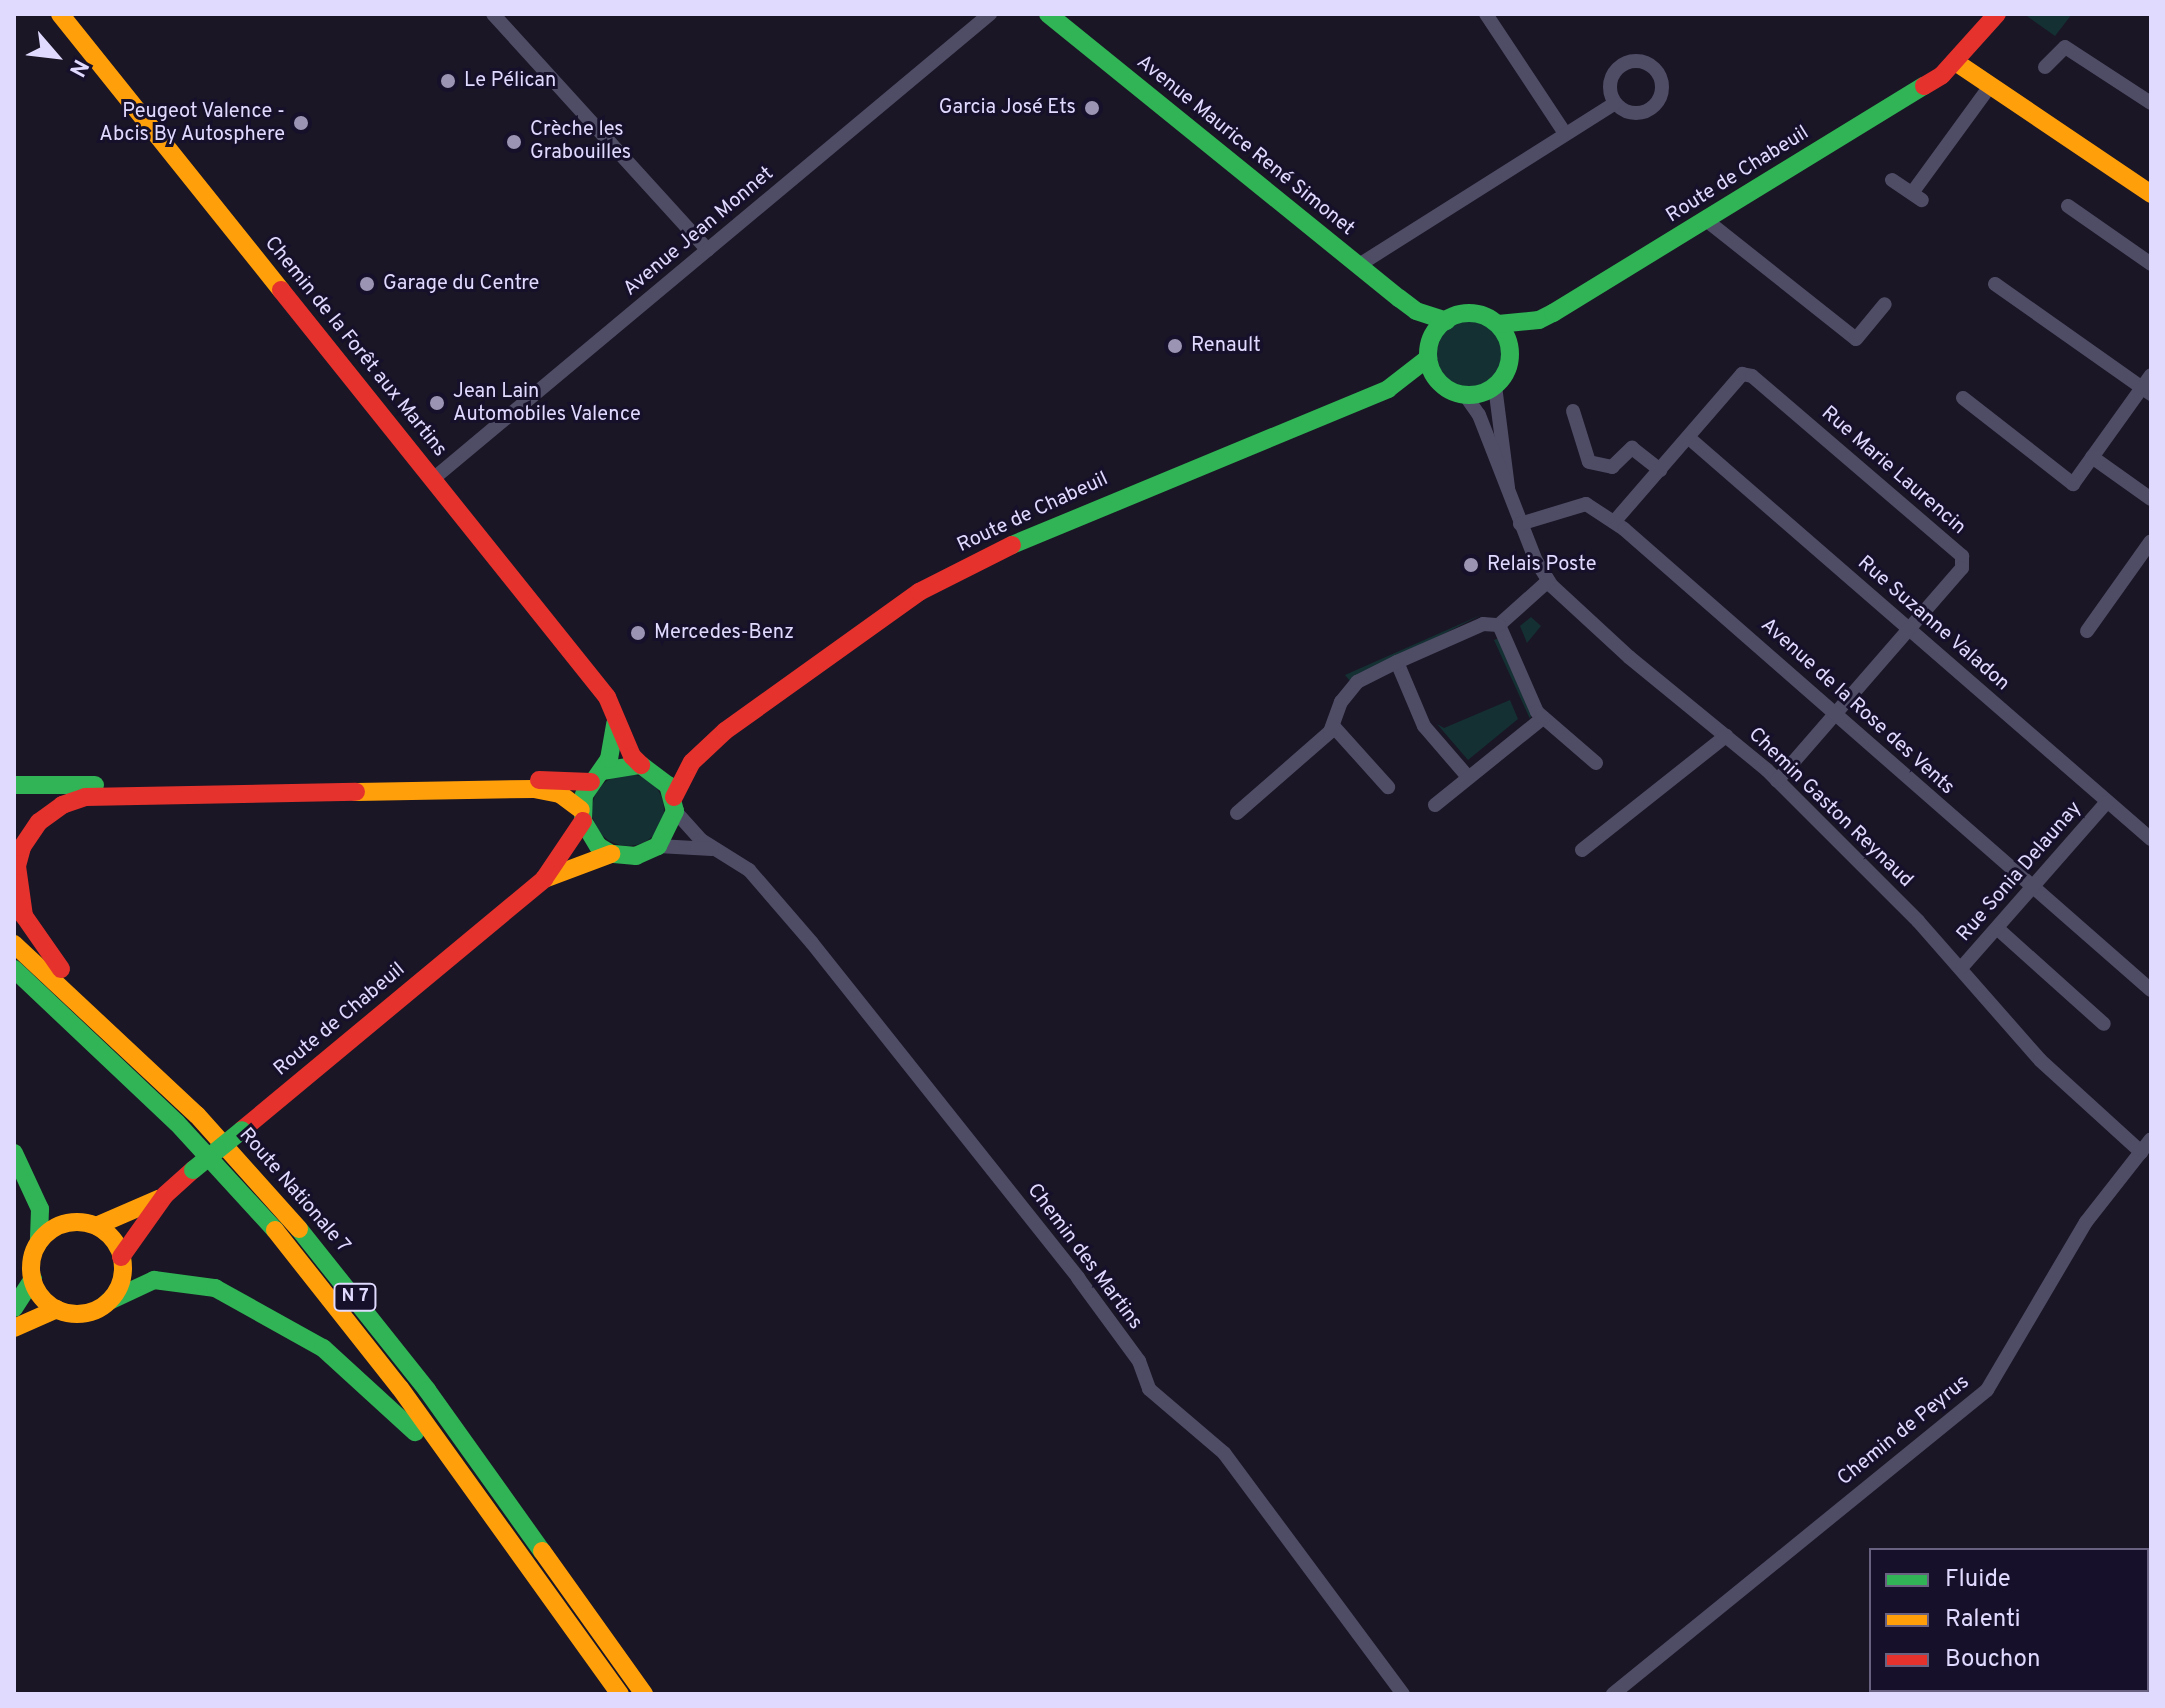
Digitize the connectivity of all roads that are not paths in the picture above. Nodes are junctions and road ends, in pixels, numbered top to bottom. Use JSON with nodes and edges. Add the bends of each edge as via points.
{"nodes":[{"id":1,"x":60,"y":14,"type":"edge"},
{"id":2,"x":493,"y":14,"type":"edge"},
{"id":3,"x":990,"y":14,"type":"edge"},
{"id":4,"x":1048,"y":14,"type":"edge"},
{"id":5,"x":1486,"y":14,"type":"edge"},
{"id":6,"x":1997,"y":14,"type":"edge"},
{"id":7,"x":1957,"y":63,"type":"junction"},
{"id":8,"x":2045,"y":67,"type":"dead end"},
{"id":9,"x":1990,"y":86,"type":"junction"},
{"id":10,"x":1615,"y":103,"type":"dead end"},
{"id":11,"x":2151,"y":103,"type":"edge"},
{"id":12,"x":1564,"y":132,"type":"junction"},
{"id":13,"x":1892,"y":180,"type":"dead end"},
{"id":14,"x":2151,"y":194,"type":"edge"},
{"id":15,"x":2068,"y":206,"type":"dead end"},
{"id":16,"x":1706,"y":220,"type":"junction"},
{"id":17,"x":708,"y":250,"type":"junction"},
{"id":18,"x":2151,"y":264,"type":"edge"},
{"id":19,"x":1359,"y":265,"type":"junction"},
{"id":20,"x":1995,"y":284,"type":"dead end"},
{"id":21,"x":1885,"y":304,"type":"dead end"},
{"id":22,"x":1416,"y":311,"type":"junction"},
{"id":23,"x":1539,"y":320,"type":"junction"},
{"id":24,"x":1446,"y":321,"type":"junction"},
{"id":25,"x":1498,"y":324,"type":"junction"},
{"id":26,"x":1432,"y":338,"type":"junction"},
{"id":27,"x":1510,"y":354,"type":"junction"},
{"id":28,"x":1428,"y":358,"type":"junction"},
{"id":29,"x":2151,"y":375,"type":"edge"},
{"id":30,"x":1439,"y":382,"type":"junction"},
{"id":31,"x":1495,"y":386,"type":"junction"},
{"id":32,"x":1388,"y":389,"type":"junction"},
{"id":33,"x":2146,"y":391,"type":"edge"},
{"id":34,"x":1465,"y":395,"type":"junction"},
{"id":35,"x":1963,"y":398,"type":"dead end"},
{"id":36,"x":1573,"y":411,"type":"dead end"},
{"id":37,"x":1642,"y":436,"type":"dead end"},
{"id":38,"x":1689,"y":438,"type":"junction"},
{"id":39,"x":1632,"y":448,"type":"junction"},
{"id":40,"x":2092,"y":457,"type":"junction"},
{"id":41,"x":1660,"y":470,"type":"junction"},
{"id":42,"x":433,"y":479,"type":"junction"},
{"id":43,"x":1508,"y":488,"type":"junction"},
{"id":44,"x":2151,"y":499,"type":"edge"},
{"id":45,"x":1614,"y":522,"type":"junction"},
{"id":46,"x":1520,"y":524,"type":"junction"},
{"id":47,"x":2151,"y":541,"type":"edge"},
{"id":48,"x":1548,"y":581,"type":"junction"},
{"id":49,"x":1499,"y":625,"type":"junction"},
{"id":50,"x":1908,"y":629,"type":"junction"},
{"id":51,"x":2087,"y":631,"type":"dead end"},
{"id":52,"x":1397,"y":662,"type":"junction"},
{"id":53,"x":614,"y":708,"type":"junction"},
{"id":54,"x":1835,"y":712,"type":"junction"},
{"id":55,"x":1543,"y":718,"type":"junction"},
{"id":56,"x":1334,"y":727,"type":"junction"},
{"id":57,"x":725,"y":731,"type":"junction"},
{"id":58,"x":1726,"y":736,"type":"junction"},
{"id":59,"x":1596,"y":763,"type":"dead end"},
{"id":60,"x":646,"y":767,"type":"junction"},
{"id":61,"x":596,"y":776,"type":"junction"},
{"id":62,"x":1468,"y":777,"type":"junction"},
{"id":63,"x":1777,"y":781,"type":"junction"},
{"id":64,"x":14,"y":785,"type":"edge"},
{"id":65,"x":1388,"y":787,"type":"dead end"},
{"id":66,"x":2107,"y":802,"type":"junction"},
{"id":67,"x":674,"y":804,"type":"junction"},
{"id":68,"x":1435,"y":805,"type":"dead end"},
{"id":69,"x":1237,"y":813,"type":"dead end"},
{"id":70,"x":582,"y":815,"type":"junction"},
{"id":71,"x":2151,"y":839,"type":"edge"},
{"id":72,"x":658,"y":846,"type":"junction"},
{"id":73,"x":1582,"y":850,"type":"dead end"},
{"id":74,"x":720,"y":851,"type":"junction"},
{"id":75,"x":611,"y":854,"type":"junction"},
{"id":76,"x":544,"y":879,"type":"junction"},
{"id":77,"x":2033,"y":889,"type":"junction"},
{"id":78,"x":1998,"y":929,"type":"junction"},
{"id":79,"x":14,"y":944,"type":"edge"},
{"id":80,"x":1962,"y":967,"type":"junction"},
{"id":81,"x":14,"y":969,"type":"edge"},
{"id":82,"x":2151,"y":990,"type":"edge"},
{"id":83,"x":83,"y":1005,"type":"junction"},
{"id":84,"x":2104,"y":1024,"type":"dead end"},
{"id":85,"x":2151,"y":1139,"type":"edge"},
{"id":86,"x":2141,"y":1152,"type":"junction"},
{"id":87,"x":14,"y":1153,"type":"edge"},
{"id":88,"x":165,"y":1195,"type":"junction"},
{"id":89,"x":96,"y":1226,"type":"junction"},
{"id":90,"x":39,"y":1242,"type":"junction"},
{"id":91,"x":121,"y":1257,"type":"junction"},
{"id":92,"x":33,"y":1279,"type":"junction"},
{"id":93,"x":109,"y":1301,"type":"junction"},
{"id":94,"x":14,"y":1308,"type":"edge"},
{"id":95,"x":57,"y":1309,"type":"junction"},
{"id":96,"x":14,"y":1328,"type":"edge"},
{"id":97,"x":483,"y":1502,"type":"junction"},
{"id":98,"x":620,"y":1694,"type":"edge"},
{"id":99,"x":644,"y":1694,"type":"edge"},
{"id":100,"x":1403,"y":1694,"type":"edge"},
{"id":101,"x":1613,"y":1694,"type":"edge"}],
"edges":[{"from":1,"to":42,"type":"main road","name":"Chemin de la Forêt aux Martins"},
{"from":2,"to":17,"type":"street"},
{"from":3,"to":17,"type":"street","name":"Avenue Jean Monnet"},
{"from":4,"to":19,"type":"main road","name":"Avenue Maurice René Simonet"},
{"from":5,"to":12,"type":"street"},
{"from":6,"to":7,"type":"main road","name":"Route de Chabeuil"},
{"from":7,"to":9,"type":"main road"},
{"from":7,"to":16,"type":"main road","name":"Route de Chabeuil"},
{"from":8,"to":11,"type":"street","via":[[2062,46]]},
{"from":9,"to":13,"type":"street","via":[[1917,197]]},
{"from":9,"to":14,"type":"main road"},
{"from":10,"to":12,"type":"street"},
{"from":12,"to":19,"type":"street"},
{"from":15,"to":18,"type":"street"},
{"from":16,"to":21,"type":"street","via":[[1856,339]]},
{"from":16,"to":23,"type":"main road","name":"Route de Chabeuil"},
{"from":17,"to":42,"type":"street","name":"Avenue Jean Monnet"},
{"from":19,"to":22,"type":"main road","name":"Avenue Maurice René Simonet"},
{"from":20,"to":33,"type":"street"},
{"from":22,"to":24,"type":"main road","name":"Avenue Maurice René Simonet"},
{"from":22,"to":26,"type":"main road","name":"Avenue Maurice René Simonet"},
{"from":23,"to":25,"type":"main road","name":"Route de Chabeuil"},
{"from":23,"to":27,"type":"main road","name":"Route de Chabeuil"},
{"from":24,"to":25,"type":"main road","via":[[1472,313]]},
{"from":24,"to":26,"type":"main road"},
{"from":25,"to":27,"type":"main road"},
{"from":26,"to":28,"type":"main road"},
{"from":27,"to":31,"type":"main road"},
{"from":28,"to":30,"type":"main road"},
{"from":28,"to":32,"type":"main road","name":"Route de Chabeuil"},
{"from":29,"to":33,"type":"street"},
{"from":30,"to":32,"type":"main road","name":"Route de Chabeuil"},
{"from":30,"to":34,"type":"main road"},
{"from":31,"to":34,"type":"main road"},
{"from":31,"to":43,"type":"street","name":"Chemin Gaston Reynaud"},
{"from":32,"to":57,"type":"main road","name":"Route de Chabeuil","via":[[997,551],[919,592]]},
{"from":33,"to":40,"type":"street"},
{"from":34,"to":43,"type":"street","name":"Chemin Gaston Reynaud","via":[[1479,415]]},
{"from":35,"to":40,"type":"street","via":[[2073,484]]},
{"from":36,"to":39,"type":"street","via":[[1589,462],[1612,467]]},
{"from":37,"to":39,"type":"street"},
{"from":38,"to":41,"type":"street","name":"Rue Marie Laurencin"},
{"from":38,"to":50,"type":"street","name":"Rue Suzanne Valadon"},
{"from":38,"to":50,"type":"street","name":"Rue Marie Laurencin","via":[[1742,374],[1752,376],[1962,556],[1962,568]]},
{"from":39,"to":41,"type":"street"},
{"from":40,"to":44,"type":"street"},
{"from":41,"to":45,"type":"street","name":"Rue Marie Laurencin"},
{"from":42,"to":53,"type":"main road","name":"Chemin de la Forêt aux Martins"},
{"from":43,"to":46,"type":"street","name":"Chemin Gaston Reynaud"},
{"from":45,"to":46,"type":"street","name":"Avenue de la Rose des Vents","via":[[1586,504]]},
{"from":45,"to":54,"type":"street","name":"Avenue de la Rose des Vents"},
{"from":46,"to":48,"type":"street","name":"Chemin Gaston Reynaud"},
{"from":47,"to":51,"type":"street"},
{"from":48,"to":49,"type":"street"},
{"from":48,"to":58,"type":"street","name":"Chemin Gaston Reynaud","via":[[1629,657]]},
{"from":49,"to":52,"type":"street","via":[[1483,624]]},
{"from":49,"to":55,"type":"street"},
{"from":50,"to":54,"type":"street","name":"Rue Marie Laurencin"},
{"from":50,"to":66,"type":"street","name":"Rue Suzanne Valadon"},
{"from":52,"to":56,"type":"street","via":[[1357,682],[1341,702]]},
{"from":52,"to":62,"type":"street","via":[[1424,726]]},
{"from":53,"to":60,"type":"main road","name":"Chemin de la Forêt aux Martins","via":[[626,743]]},
{"from":53,"to":61,"type":"main road","via":[[614,745]]},
{"from":54,"to":63,"type":"street","name":"Rue Marie Laurencin"},
{"from":54,"to":77,"type":"street","name":"Avenue de la Rose des Vents"},
{"from":55,"to":59,"type":"street"},
{"from":55,"to":62,"type":"street"},
{"from":56,"to":65,"type":"street"},
{"from":56,"to":69,"type":"street"},
{"from":57,"to":60,"type":"main road"},
{"from":57,"to":67,"type":"main road","via":[[692,762]]},
{"from":58,"to":63,"type":"street","name":"Chemin Gaston Reynaud"},
{"from":58,"to":73,"type":"street"},
{"from":60,"to":61,"type":"main road","via":[[616,765]]},
{"from":60,"to":67,"type":"main road"},
{"from":61,"to":64,"type":"main road"},
{"from":61,"to":70,"type":"main road"},
{"from":62,"to":68,"type":"street"},
{"from":63,"to":80,"type":"street","name":"Chemin Gaston Reynaud"},
{"from":66,"to":71,"type":"street","name":"Rue Suzanne Valadon"},
{"from":66,"to":77,"type":"street","name":"Rue Sonia Delaunay"},
{"from":67,"to":72,"type":"main road"},
{"from":67,"to":74,"type":"street","name":"Chemin des Martins","via":[[690,832]]},
{"from":70,"to":75,"type":"main road","via":[[598,846]]},
{"from":70,"to":76,"type":"main road"},
{"from":70,"to":83,"type":"main road","via":[[560,794],[534,789],[98,795],[62,805],[26,838],[17,887],[34,935],[75,983]]},
{"from":72,"to":74,"type":"street"},
{"from":72,"to":75,"type":"main road","via":[[636,856]]},
{"from":74,"to":100,"type":"street","name":"Chemin des Martins","via":[[749,870],[812,943],[1078,1278],[1139,1361],[1155,1396],[1202,1429],[1224,1453]]},
{"from":75,"to":76,"type":"main road"},
{"from":76,"to":88,"type":"main road","name":"Route de Chabeuil","bridge":true},
{"from":77,"to":78,"type":"street","name":"Rue Sonia Delaunay"},
{"from":77,"to":82,"type":"street","name":"Avenue de la Rose des Vents"},
{"from":78,"to":80,"type":"street","name":"Rue Sonia Delaunay"},
{"from":78,"to":84,"type":"street"},
{"from":79,"to":83,"type":"main road","name":"Route Nationale 7","number":"N 7"},
{"from":80,"to":86,"type":"street","name":"Chemin Gaston Reynaud","via":[[2040,1060]]},
{"from":81,"to":97,"type":"main road","name":"Route Nationale 7","number":"N 7","via":[[177,1123],[282,1238]]},
{"from":83,"to":99,"type":"main road","name":"Route Nationale 7","number":"N 7","via":[[197,1115],[336,1271]]},
{"from":85,"to":86,"type":"street","name":"Chemin de Peyrus"},
{"from":86,"to":101,"type":"street","name":"Chemin de Peyrus","via":[[2086,1222],[1995,1382]]},
{"from":87,"to":90,"type":"main road","via":[[40,1209]]},
{"from":88,"to":89,"type":"main road"},
{"from":88,"to":91,"type":"main road"},
{"from":89,"to":90,"type":"main road","via":[[65,1224]]},
{"from":89,"to":91,"type":"main road","via":[[112,1238]]},
{"from":90,"to":92,"type":"main road"},
{"from":91,"to":93,"type":"main road","via":[[121,1281]]},
{"from":92,"to":94,"type":"main road"},
{"from":92,"to":95,"type":"main road","via":[[42,1297]]},
{"from":93,"to":95,"type":"main road","via":[[84,1313]]},
{"from":93,"to":97,"type":"main road","via":[[142,1284],[175,1279],[235,1298],[343,1364]]},
{"from":95,"to":96,"type":"main road"},
{"from":97,"to":98,"type":"main road","name":"Route Nationale 7","number":"N 7"}]}
